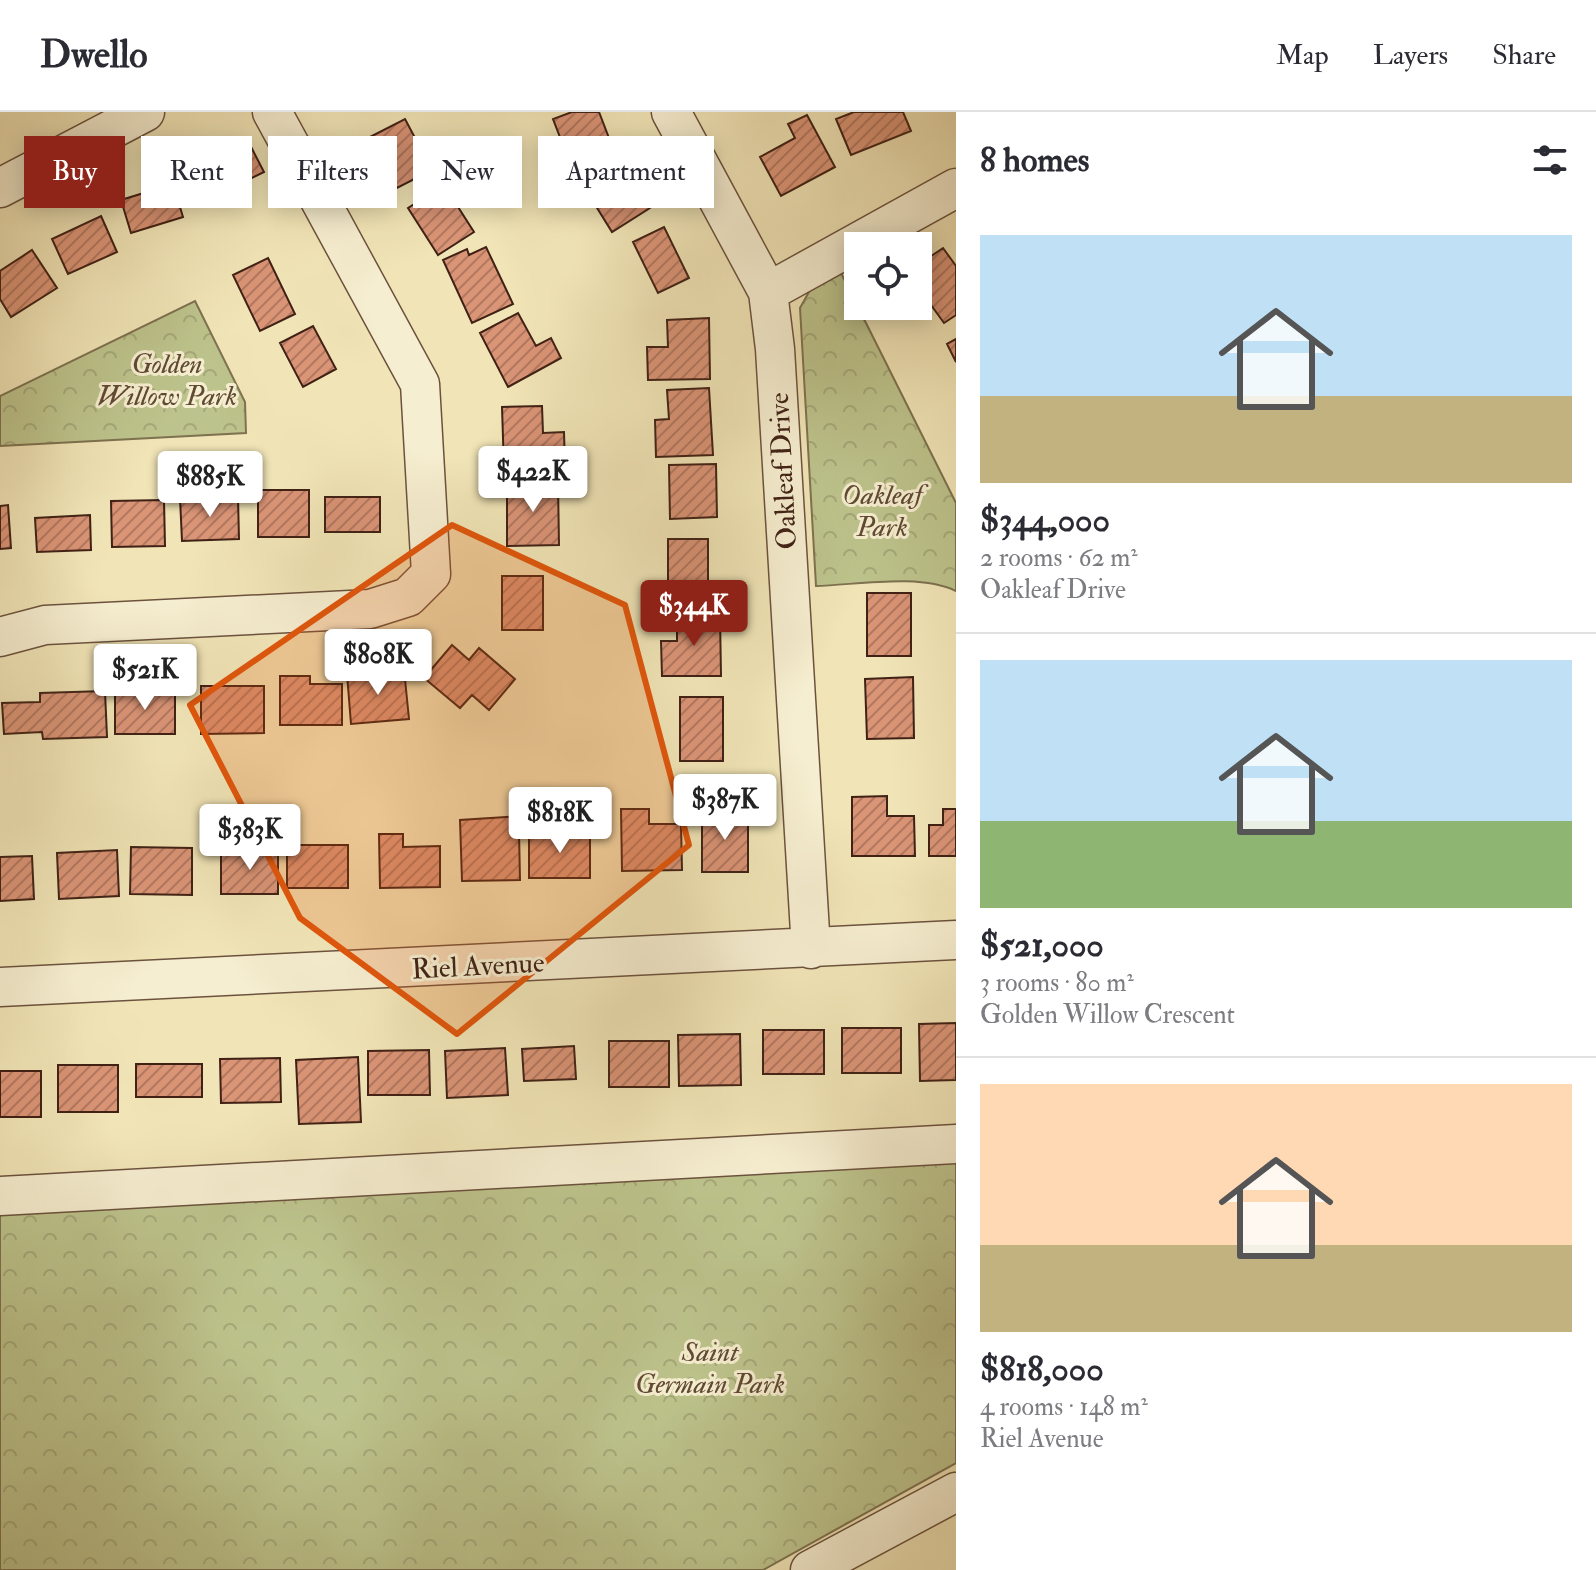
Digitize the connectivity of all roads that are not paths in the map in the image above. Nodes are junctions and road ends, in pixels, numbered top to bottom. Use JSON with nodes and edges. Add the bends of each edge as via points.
{"nodes":[{"id":1,"x":145,"y":112,"type":"edge"},
{"id":2,"x":272,"y":112,"type":"edge"},
{"id":3,"x":671,"y":112,"type":"edge"},
{"id":4,"x":0,"y":188,"type":"edge"},
{"id":5,"x":956,"y":188,"type":"edge"},
{"id":6,"x":768,"y":292,"type":"junction"},
{"id":7,"x":0,"y":637,"type":"edge"},
{"id":8,"x":956,"y":940,"type":"edge"},
{"id":9,"x":811,"y":949,"type":"junction"},
{"id":10,"x":0,"y":987,"type":"edge"},
{"id":11,"x":956,"y":1144,"type":"edge"},
{"id":12,"x":0,"y":1196,"type":"edge"},
{"id":13,"x":956,"y":1492,"type":"edge"},
{"id":14,"x":810,"y":1570,"type":"edge"}],
"edges":[{"from":1,"to":4,"type":"street"},
{"from":2,"to":7,"type":"street","via":[[420,384],[431,574],[408,597],[370,609],[45,625]]},
{"from":3,"to":6,"type":"street","name":"Oakleaf Drive"},
{"from":5,"to":6,"type":"street"},
{"from":6,"to":9,"type":"street","name":"Oakleaf Drive"},
{"from":8,"to":9,"type":"street","name":"Riel Avenue"},
{"from":9,"to":10,"type":"street","name":"Riel Avenue"},
{"from":11,"to":12,"type":"street"},
{"from":13,"to":14,"type":"street"}]}
